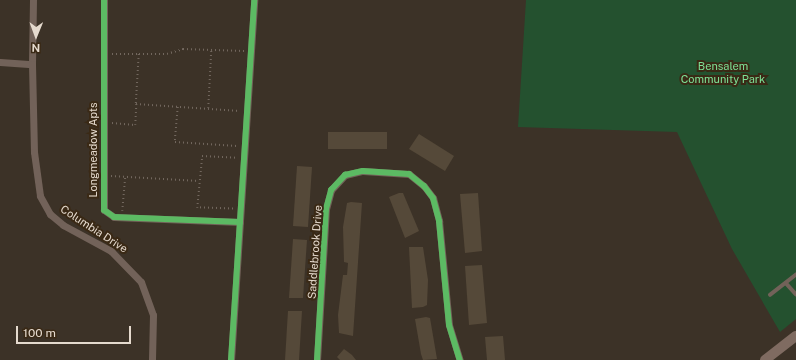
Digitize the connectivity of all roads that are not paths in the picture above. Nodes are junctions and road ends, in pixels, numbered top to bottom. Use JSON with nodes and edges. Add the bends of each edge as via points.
{"nodes":[{"id":1,"x":32,"y":0,"type":"edge"},
{"id":2,"x":104,"y":0,"type":"edge"},
{"id":3,"x":254,"y":0,"type":"edge"},
{"id":4,"x":0,"y":62,"type":"edge"},
{"id":5,"x":32,"y":64,"type":"junction"},
{"id":6,"x":240,"y":222,"type":"junction"},
{"id":7,"x":796,"y":275,"type":"edge"},
{"id":8,"x":786,"y":283,"type":"junction"},
{"id":9,"x":796,"y":294,"type":"edge"},
{"id":10,"x":770,"y":295,"type":"dead end"},
{"id":11,"x":796,"y":336,"type":"edge"},
{"id":12,"x":152,"y":360,"type":"edge"},
{"id":13,"x":231,"y":360,"type":"edge"},
{"id":14,"x":317,"y":360,"type":"edge"},
{"id":15,"x":460,"y":360,"type":"edge"},
{"id":16,"x":765,"y":360,"type":"edge"}],
"edges":[{"from":1,"to":5,"type":"street","name":"Columbia Drive"},
{"from":2,"to":6,"type":"street","name":"Longmeadow Apts","via":[[104,210],[122,217]]},
{"from":3,"to":6,"type":"street"},
{"from":4,"to":5,"type":"street"},
{"from":5,"to":12,"type":"street","name":"Columbia Drive","via":[[34,152],[40,196],[50,214],[111,251],[141,282],[153,316]]},
{"from":6,"to":13,"type":"street"},
{"from":7,"to":8,"type":"lane"},
{"from":8,"to":9,"type":"lane"},
{"from":8,"to":10,"type":"lane"},
{"from":11,"to":16,"type":"main road"},
{"from":14,"to":15,"type":"street","name":"Saddlebrook Drive","via":[[326,209],[331,190],[345,176],[363,171],[408,174],[424,186],[433,198],[439,221],[449,326]]}]}
